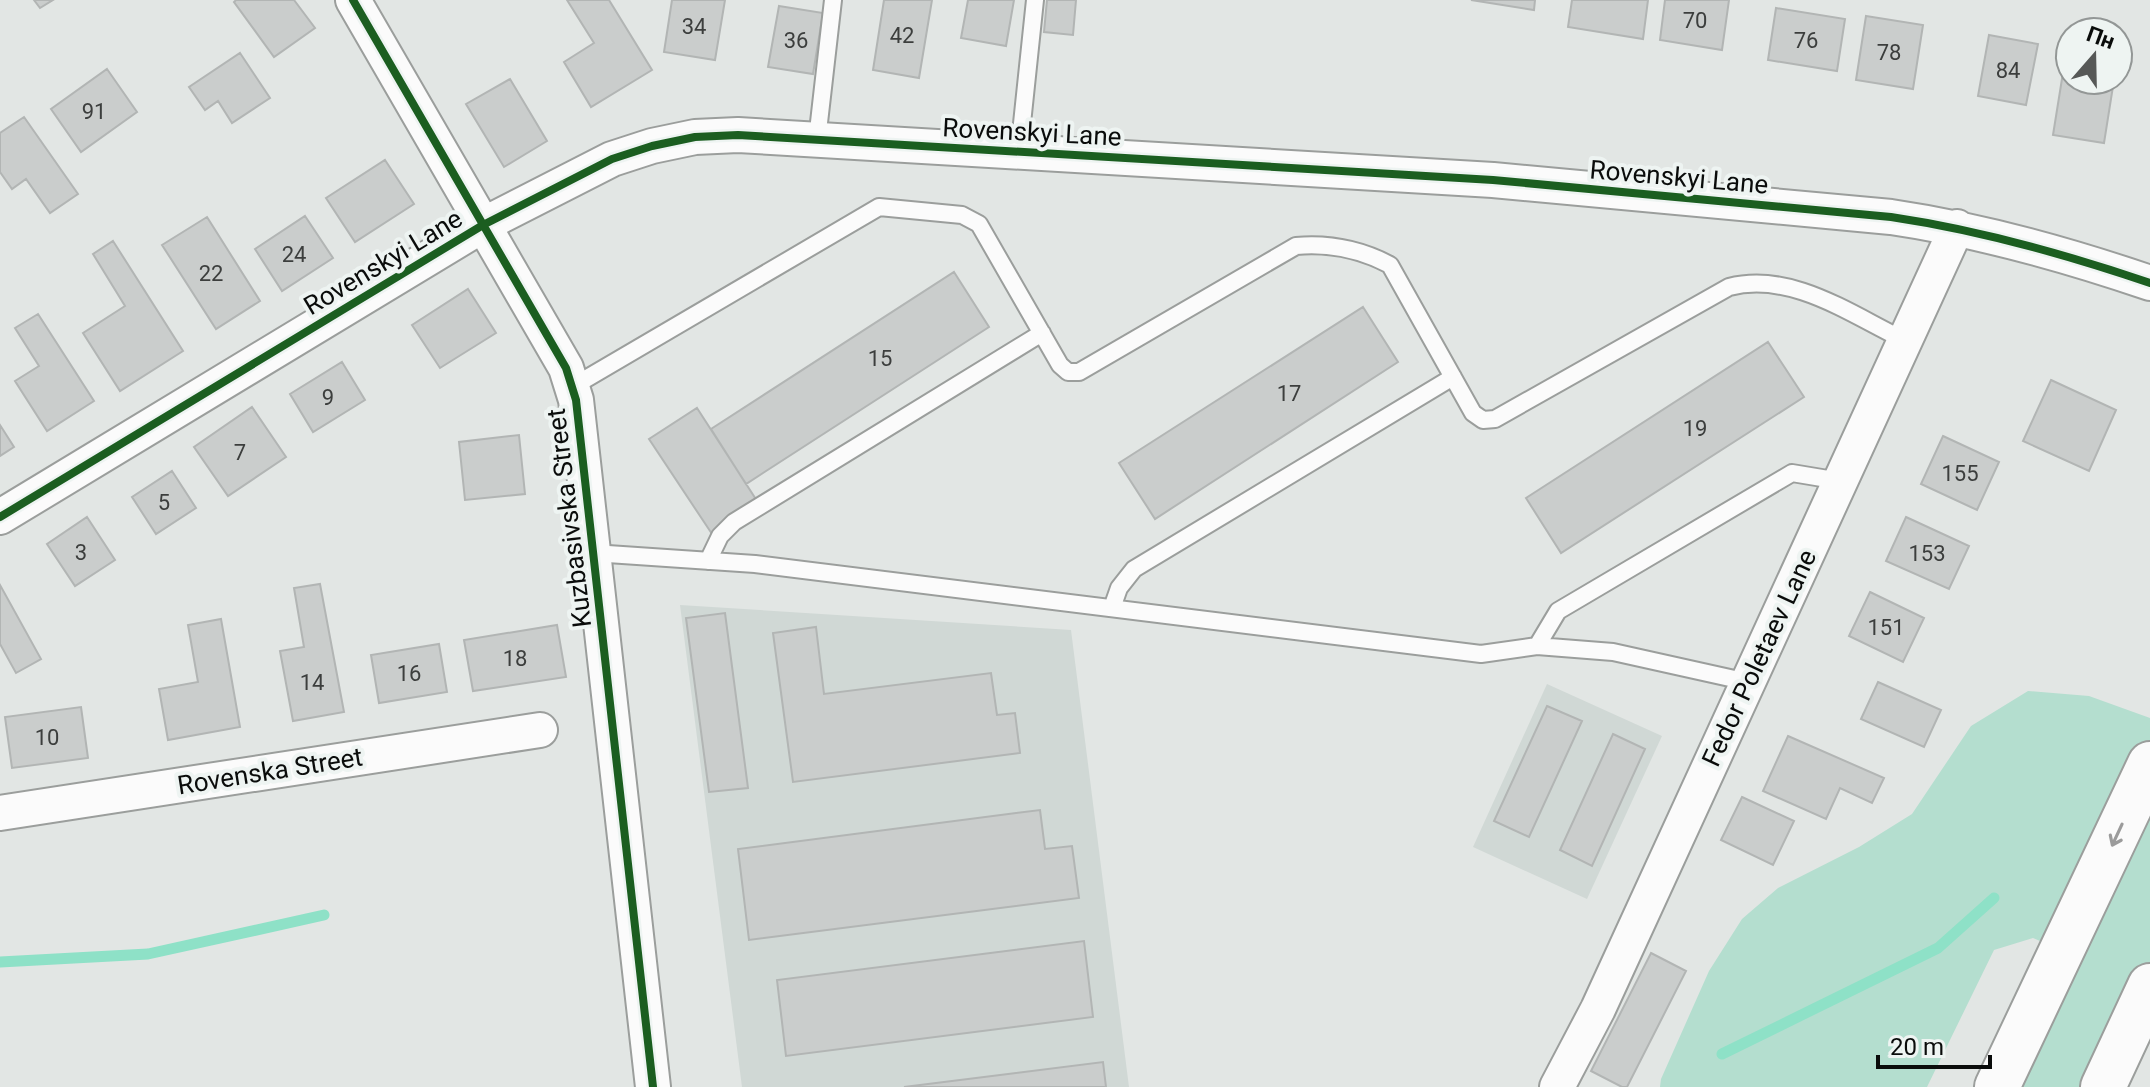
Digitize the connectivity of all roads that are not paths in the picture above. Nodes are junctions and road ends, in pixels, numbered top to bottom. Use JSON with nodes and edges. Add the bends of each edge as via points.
{"nodes":[{"id":1,"x":353,"y":0,"type":"edge"},
{"id":2,"x":833,"y":0,"type":"edge"},
{"id":3,"x":1035,"y":0,"type":"edge"},
{"id":4,"x":817,"y":140,"type":"junction"},
{"id":5,"x":1019,"y":152,"type":"junction"},
{"id":6,"x":483,"y":225,"type":"junction"},
{"id":7,"x":1957,"y":227,"type":"junction"},
{"id":8,"x":2150,"y":283,"type":"edge"},
{"id":9,"x":1042,"y":333,"type":"junction"},
{"id":10,"x":1904,"y":340,"type":"junction"},
{"id":11,"x":1453,"y":377,"type":"junction"},
{"id":12,"x":572,"y":387,"type":"junction"},
{"id":13,"x":1840,"y":481,"type":"junction"},
{"id":14,"x":0,"y":517,"type":"edge"},
{"id":15,"x":593,"y":553,"type":"junction"},
{"id":16,"x":708,"y":561,"type":"junction"},
{"id":17,"x":1112,"y":608,"type":"junction"},
{"id":18,"x":1537,"y":646,"type":"junction"},
{"id":19,"x":1748,"y":682,"type":"junction"},
{"id":20,"x":540,"y":730,"type":"dead end"},
{"id":21,"x":2150,"y":764,"type":"edge"},
{"id":22,"x":0,"y":813,"type":"edge"},
{"id":23,"x":2150,"y":986,"type":"edge"},
{"id":24,"x":653,"y":1087,"type":"edge"},
{"id":25,"x":1557,"y":1087,"type":"edge"},
{"id":26,"x":1997,"y":1087,"type":"edge"},
{"id":27,"x":2103,"y":1087,"type":"edge"}],
"edges":[{"from":1,"to":6,"type":"street","name":"Kuzbasivska Street"},
{"from":2,"to":4,"type":"lane"},
{"from":3,"to":5,"type":"lane"},
{"from":4,"to":5,"type":"street","name":"Rovenskyi Lane"},
{"from":4,"to":6,"type":"street","name":"Rovenskyi Lane","via":[[738,135],[652,146],[612,159]]},
{"from":5,"to":7,"type":"street","name":"Rovenskyi Lane","via":[[1493,180]]},
{"from":6,"to":12,"type":"street","name":"Kuzbasivska Street"},
{"from":6,"to":14,"type":"street","name":"Rovenskyi Lane"},
{"from":7,"to":8,"type":"street","name":"Rovenskyi Lane"},
{"from":7,"to":10,"type":"street","name":"Fedor Poletaev Lane"},
{"from":9,"to":11,"type":"lane","via":[[1060,365],[1079,372],[1296,246],[1339,247],[1390,265]]},
{"from":9,"to":12,"type":"lane","via":[[979,224],[962,215],[879,207]]},
{"from":9,"to":16,"type":"lane","via":[[734,522]]},
{"from":10,"to":11,"type":"lane","via":[[1798,288],[1748,282],[1729,287],[1495,419],[1483,420],[1473,413]]},
{"from":10,"to":13,"type":"street","name":"Fedor Poletaev Lane"},
{"from":11,"to":17,"type":"lane","via":[[1134,569]]},
{"from":12,"to":15,"type":"street","name":"Kuzbasivska Street"},
{"from":13,"to":18,"type":"lane","via":[[1792,473],[1558,611]]},
{"from":13,"to":19,"type":"street","name":"Fedor Poletaev Lane"},
{"from":15,"to":16,"type":"lane"},
{"from":15,"to":24,"type":"street","name":"Kuzbasivska Street"},
{"from":16,"to":17,"type":"lane"},
{"from":17,"to":18,"type":"lane","via":[[1481,654]]},
{"from":18,"to":19,"type":"lane","via":[[1613,652]]},
{"from":19,"to":25,"type":"street","name":"Fedor Poletaev Lane"},
{"from":20,"to":22,"type":"street","name":"Rovenska Street"},
{"from":21,"to":26,"type":"main road","one_way":true},
{"from":23,"to":27,"type":"main road"}]}
